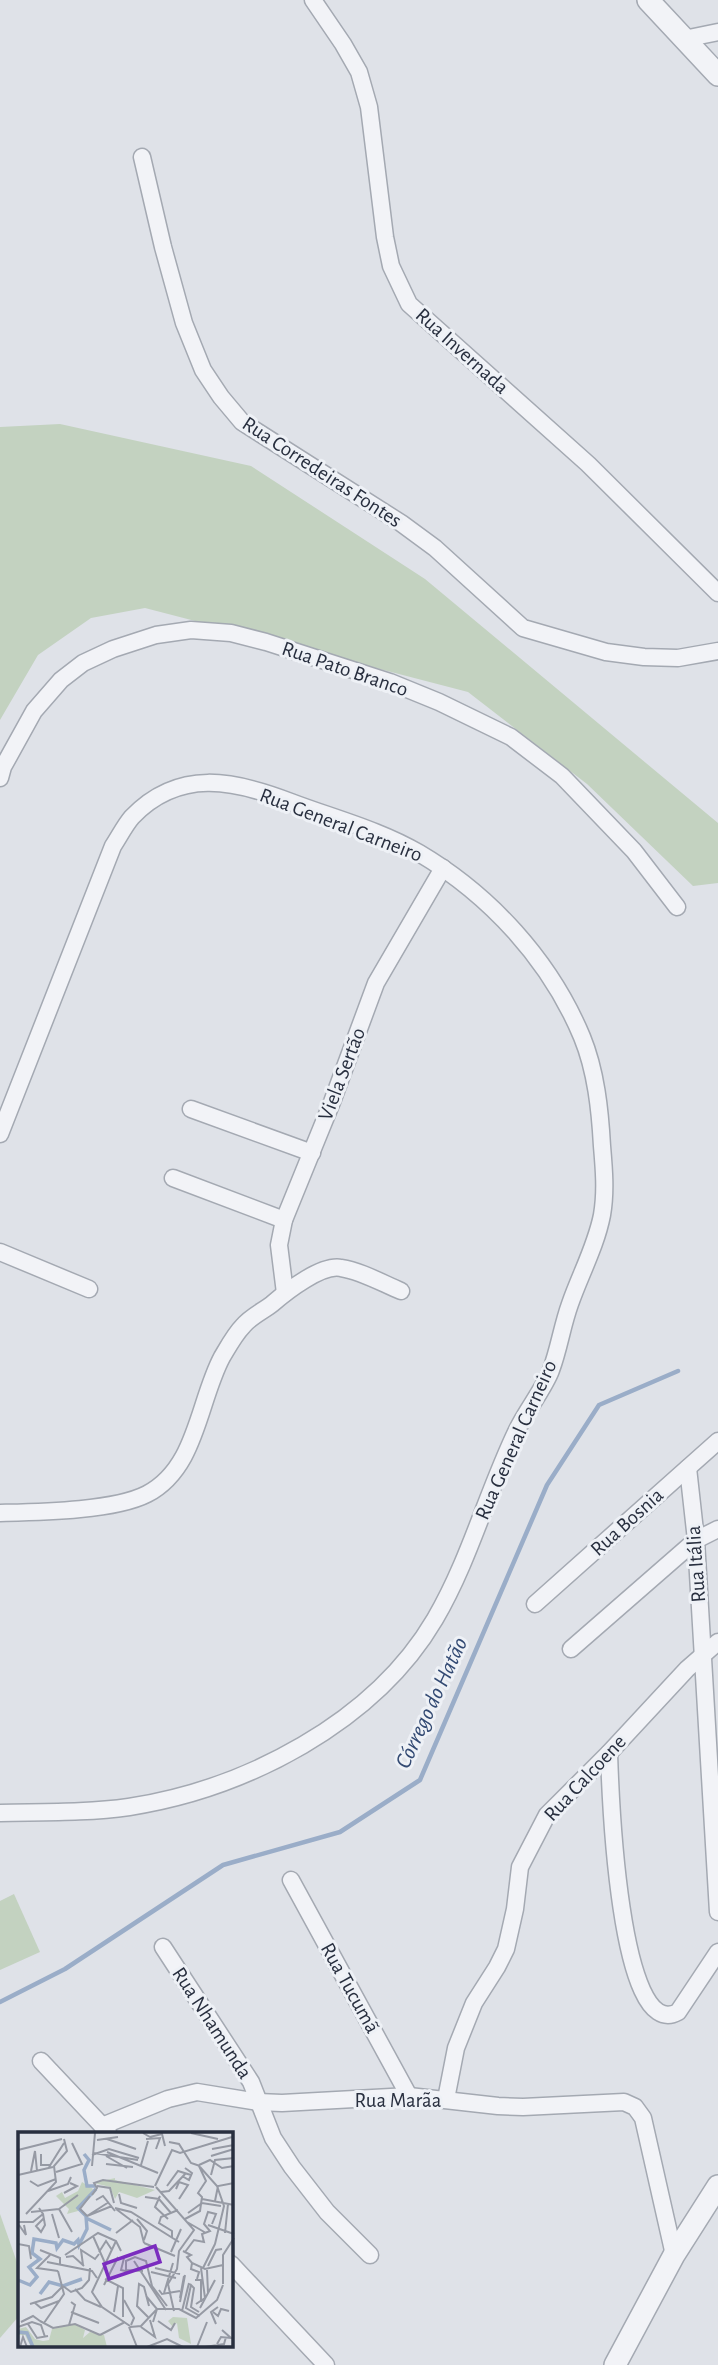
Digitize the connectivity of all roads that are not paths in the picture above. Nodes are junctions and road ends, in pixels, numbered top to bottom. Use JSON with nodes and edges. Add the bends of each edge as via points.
{"nodes":[{"id":1,"x":313,"y":0,"type":"edge"},
{"id":2,"x":648,"y":0,"type":"edge"},
{"id":3,"x":718,"y":32,"type":"edge"},
{"id":4,"x":684,"y":39,"type":"junction"},
{"id":5,"x":718,"y":75,"type":"edge"},
{"id":6,"x":142,"y":157,"type":"dead end"},
{"id":7,"x":718,"y":593,"type":"edge"},
{"id":8,"x":718,"y":651,"type":"edge"},
{"id":9,"x":0,"y":778,"type":"edge"},
{"id":10,"x":443,"y":867,"type":"junction"},
{"id":11,"x":677,"y":907,"type":"dead end"},
{"id":12,"x":6,"y":1102,"type":"edge"},
{"id":13,"x":191,"y":1109,"type":"dead end"},
{"id":14,"x":0,"y":1134,"type":"edge"},
{"id":15,"x":312,"y":1153,"type":"junction"},
{"id":16,"x":173,"y":1178,"type":"dead end"},
{"id":17,"x":284,"y":1220,"type":"junction"},
{"id":18,"x":0,"y":1252,"type":"edge"},
{"id":19,"x":89,"y":1289,"type":"dead end"},
{"id":20,"x":401,"y":1291,"type":"dead end"},
{"id":21,"x":285,"y":1293,"type":"junction"},
{"id":22,"x":718,"y":1441,"type":"edge"},
{"id":23,"x":688,"y":1468,"type":"junction"},
{"id":24,"x":0,"y":1513,"type":"edge"},
{"id":25,"x":718,"y":1530,"type":"edge"},
{"id":26,"x":696,"y":1540,"type":"junction"},
{"id":27,"x":535,"y":1604,"type":"dead end"},
{"id":28,"x":718,"y":1642,"type":"edge"},
{"id":29,"x":571,"y":1649,"type":"dead end"},
{"id":30,"x":702,"y":1654,"type":"junction"},
{"id":31,"x":608,"y":1754,"type":"junction"},
{"id":32,"x":0,"y":1813,"type":"edge"},
{"id":33,"x":291,"y":1880,"type":"dead end"},
{"id":34,"x":718,"y":1912,"type":"edge"},
{"id":35,"x":163,"y":1947,"type":"dead end"},
{"id":36,"x":718,"y":1952,"type":"edge"},
{"id":37,"x":41,"y":2060,"type":"dead end"},
{"id":38,"x":409,"y":2096,"type":"junction"},
{"id":39,"x":446,"y":2099,"type":"junction"},
{"id":40,"x":258,"y":2102,"type":"junction"},
{"id":41,"x":106,"y":2130,"type":"edge"},
{"id":42,"x":718,"y":2186,"type":"edge"},
{"id":43,"x":370,"y":2255,"type":"dead end"},
{"id":44,"x":674,"y":2255,"type":"junction"},
{"id":45,"x":233,"y":2266,"type":"edge"},
{"id":46,"x":326,"y":2365,"type":"edge"},
{"id":47,"x":615,"y":2365,"type":"edge"}],
"edges":[{"from":1,"to":7,"type":"street","name":"Rua Invernada","via":[[359,72],[369,107],[391,266],[410,304],[588,464]]},
{"from":2,"to":4,"type":"street"},
{"from":3,"to":4,"type":"street"},
{"from":4,"to":5,"type":"street"},
{"from":6,"to":8,"type":"street","name":"Rua Corredeiras Fontes","via":[[184,323],[204,370],[242,422],[410,529],[523,628],[606,652],[644,657]]},
{"from":9,"to":11,"type":"street","name":"Rua Pato Branco","via":[[34,711],[83,663],[156,635],[191,630],[231,633],[390,682],[512,737],[562,776],[634,851]]},
{"from":10,"to":12,"type":"street","name":"Rua General Carneiro","via":[[413,850],[272,795],[228,784],[198,782],[172,788],[131,818],[113,846]]},
{"from":10,"to":15,"type":"street","name":"Viela Sertão","via":[[376,983]]},
{"from":10,"to":32,"type":"street","name":"Rua General Carneiro","via":[[520,937],[558,989],[583,1039],[598,1098],[605,1191],[599,1226],[567,1311],[551,1373],[507,1451],[455,1581],[433,1623],[394,1674],[344,1719],[271,1761],[198,1792],[151,1803],[115,1809]]},
{"from":12,"to":14,"type":"street","name":"Rua General Carneiro"},
{"from":13,"to":15,"type":"street"},
{"from":15,"to":17,"type":"street","name":"Viela Sertão"},
{"from":16,"to":17,"type":"street"},
{"from":17,"to":21,"type":"street","name":"Viela Sertão","via":[[279,1245]]},
{"from":18,"to":19,"type":"street"},
{"from":20,"to":21,"type":"street","via":[[342,1268],[330,1268]]},
{"from":21,"to":24,"type":"street","via":[[243,1325],[221,1359],[186,1451],[159,1486],[122,1504]]},
{"from":22,"to":23,"type":"street","name":"Rua Bosnia"},
{"from":23,"to":26,"type":"street","name":"Rua Itália"},
{"from":23,"to":27,"type":"street","name":"Rua Bosnia"},
{"from":25,"to":26,"type":"street"},
{"from":26,"to":29,"type":"street"},
{"from":26,"to":30,"type":"street","name":"Rua Itália"},
{"from":28,"to":30,"type":"street","name":"Rua Calcoene"},
{"from":30,"to":31,"type":"street","name":"Rua Calcoene"},
{"from":30,"to":34,"type":"street","name":"Rua Itália"},
{"from":31,"to":36,"type":"street","via":[[622,1918],[646,1996],[657,2010],[669,2015],[678,2012]]},
{"from":31,"to":39,"type":"street","name":"Rua Calcoene","via":[[547,1815],[520,1867],[506,1949],[474,2003],[456,2048]]},
{"from":33,"to":38,"type":"street","name":"Rua Tucumã"},
{"from":35,"to":40,"type":"street","name":"Rua Nhamunda","via":[[244,2071]]},
{"from":37,"to":41,"type":"street","name":"Rua Marãa"},
{"from":38,"to":39,"type":"street","name":"Rua Marãa"},
{"from":38,"to":40,"type":"street","name":"Rua Marãa"},
{"from":39,"to":44,"type":"street","name":"Rua Marãa","via":[[523,2107],[612,2101],[631,2104],[643,2118]]},
{"from":40,"to":41,"type":"street","name":"Rua Marãa","via":[[182,2094]]},
{"from":40,"to":43,"type":"street","name":"Rua Nhamunda","via":[[292,2167],[327,2212]]},
{"from":42,"to":44,"type":"street"},
{"from":44,"to":47,"type":"street"},
{"from":45,"to":46,"type":"street"}]}
